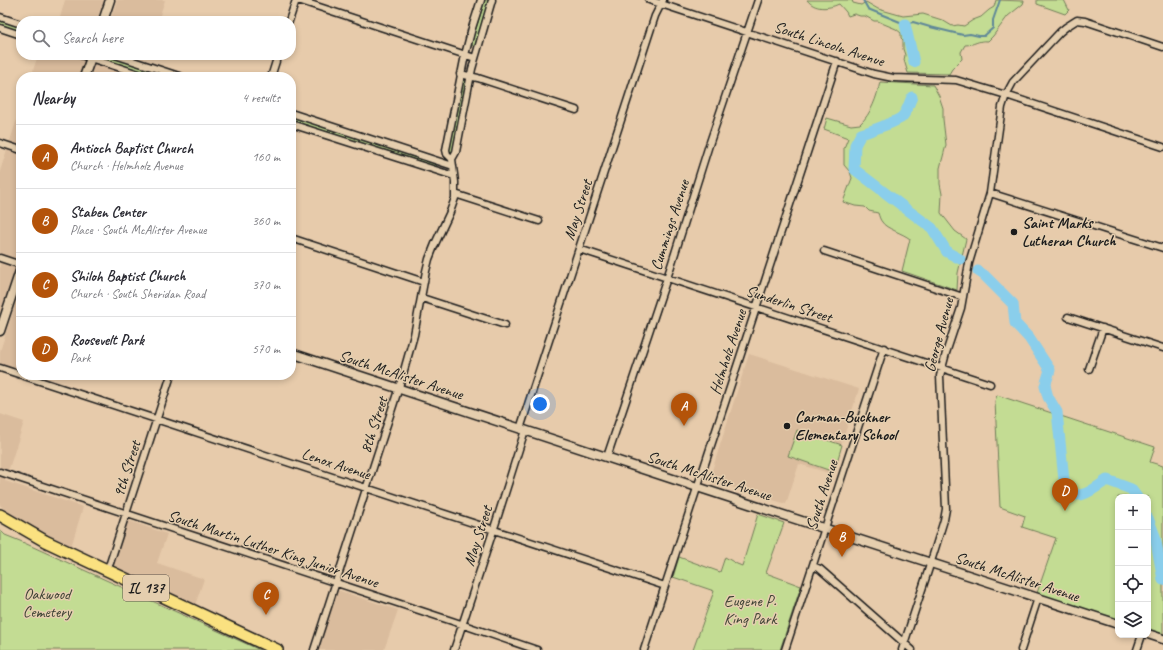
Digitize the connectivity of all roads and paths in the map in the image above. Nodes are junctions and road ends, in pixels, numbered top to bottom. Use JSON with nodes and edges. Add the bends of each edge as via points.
{"nodes":[{"id":1,"x":110,"y":0,"type":"edge"},
{"id":2,"x":297,"y":0,"type":"edge"},
{"id":3,"x":481,"y":0,"type":"edge"},
{"id":4,"x":492,"y":0,"type":"edge"},
{"id":5,"x":649,"y":0,"type":"edge"},
{"id":6,"x":758,"y":0,"type":"edge"},
{"id":7,"x":662,"y":2,"type":"edge"},
{"id":8,"x":105,"y":16,"type":"edge"},
{"id":9,"x":291,"y":16,"type":"edge"},
{"id":10,"x":0,"y":17,"type":"edge"},
{"id":11,"x":16,"y":22,"type":"edge"},
{"id":12,"x":0,"y":28,"type":"edge"},
{"id":13,"x":747,"y":32,"type":"junction"},
{"id":14,"x":16,"y":33,"type":"edge"},
{"id":15,"x":1163,"y":46,"type":"edge"},
{"id":16,"x":465,"y":55,"type":"junction"},
{"id":17,"x":475,"y":58,"type":"junction"},
{"id":18,"x":90,"y":60,"type":"edge"},
{"id":19,"x":100,"y":60,"type":"edge"},
{"id":20,"x":130,"y":60,"type":"edge"},
{"id":21,"x":276,"y":60,"type":"edge"},
{"id":22,"x":837,"y":61,"type":"junction"},
{"id":23,"x":86,"y":72,"type":"edge"},
{"id":24,"x":134,"y":72,"type":"edge"},
{"id":25,"x":167,"y":72,"type":"edge"},
{"id":26,"x":272,"y":72,"type":"edge"},
{"id":27,"x":460,"y":74,"type":"junction"},
{"id":28,"x":470,"y":76,"type":"junction"},
{"id":29,"x":1006,"y":95,"type":"junction"},
{"id":30,"x":576,"y":110,"type":"dead end"},
{"id":31,"x":296,"y":115,"type":"edge"},
{"id":32,"x":296,"y":126,"type":"edge"},
{"id":33,"x":0,"y":143,"type":"edge"},
{"id":34,"x":1163,"y":147,"type":"edge"},
{"id":35,"x":16,"y":148,"type":"edge"},
{"id":36,"x":452,"y":162,"type":"junction"},
{"id":37,"x":454,"y":176,"type":"junction"},
{"id":38,"x":990,"y":193,"type":"junction"},
{"id":39,"x":455,"y":194,"type":"junction"},
{"id":40,"x":539,"y":221,"type":"dead end"},
{"id":41,"x":296,"y":240,"type":"edge"},
{"id":42,"x":1163,"y":248,"type":"edge"},
{"id":43,"x":579,"y":249,"type":"junction"},
{"id":44,"x":824,"y":251,"type":"dead end"},
{"id":45,"x":0,"y":258,"type":"edge"},
{"id":46,"x":16,"y":264,"type":"edge"},
{"id":47,"x":667,"y":277,"type":"junction"},
{"id":48,"x":16,"y":282,"type":"edge"},
{"id":49,"x":424,"y":282,"type":"junction"},
{"id":50,"x":963,"y":297,"type":"junction"},
{"id":51,"x":422,"y":298,"type":"junction"},
{"id":52,"x":756,"y":307,"type":"junction"},
{"id":53,"x":1068,"y":317,"type":"dead end"},
{"id":54,"x":505,"y":325,"type":"dead end"},
{"id":55,"x":1103,"y":328,"type":"junction"},
{"id":56,"x":0,"y":332,"type":"edge"},
{"id":57,"x":884,"y":348,"type":"junction"},
{"id":58,"x":1163,"y":348,"type":"edge"},
{"id":59,"x":296,"y":355,"type":"edge"},
{"id":60,"x":0,"y":368,"type":"edge"},
{"id":61,"x":942,"y":368,"type":"junction"},
{"id":62,"x":1089,"y":369,"type":"dead end"},
{"id":63,"x":16,"y":373,"type":"edge"},
{"id":64,"x":36,"y":380,"type":"edge"},
{"id":65,"x":169,"y":380,"type":"edge"},
{"id":66,"x":990,"y":384,"type":"dead end"},
{"id":67,"x":399,"y":389,"type":"junction"},
{"id":68,"x":157,"y":420,"type":"junction"},
{"id":69,"x":522,"y":429,"type":"junction"},
{"id":70,"x":608,"y":457,"type":"junction"},
{"id":71,"x":0,"y":472,"type":"edge"},
{"id":72,"x":697,"y":487,"type":"junction"},
{"id":73,"x":367,"y":488,"type":"junction"},
{"id":74,"x":126,"y":514,"type":"junction"},
{"id":75,"x":0,"y":515,"type":"edge"},
{"id":76,"x":825,"y":528,"type":"junction"},
{"id":77,"x":494,"y":530,"type":"junction"},
{"id":78,"x":930,"y":563,"type":"junction"},
{"id":79,"x":813,"y":566,"type":"junction"},
{"id":80,"x":106,"y":570,"type":"junction"},
{"id":81,"x":336,"y":583,"type":"junction"},
{"id":82,"x":665,"y":586,"type":"junction"},
{"id":83,"x":1038,"y":598,"type":"junction"},
{"id":84,"x":1115,"y":623,"type":"edge"},
{"id":85,"x":463,"y":624,"type":"junction"},
{"id":86,"x":1151,"y":635,"type":"edge"},
{"id":87,"x":1141,"y":638,"type":"edge"},
{"id":88,"x":1163,"y":639,"type":"edge"},
{"id":89,"x":904,"y":643,"type":"junction"},
{"id":90,"x":277,"y":650,"type":"edge"},
{"id":91,"x":314,"y":650,"type":"edge"},
{"id":92,"x":454,"y":650,"type":"edge"},
{"id":93,"x":537,"y":650,"type":"edge"},
{"id":94,"x":644,"y":650,"type":"edge"},
{"id":95,"x":785,"y":650,"type":"edge"},
{"id":96,"x":902,"y":650,"type":"edge"},
{"id":97,"x":912,"y":650,"type":"edge"},
{"id":98,"x":1021,"y":650,"type":"edge"},
{"id":99,"x":1137,"y":650,"type":"edge"}],
"edges":[{"from":1,"to":8,"type":"street"},
{"from":2,"to":9,"type":"street"},
{"from":2,"to":16,"type":"street"},
{"from":3,"to":16,"type":"street","name":"8th Street"},
{"from":4,"to":17,"type":"street","name":"8th Street"},
{"from":5,"to":7,"type":"street","name":"South Lincoln Avenue"},
{"from":6,"to":13,"type":"street","name":"Cummings Avenue"},
{"from":7,"to":13,"type":"street","name":"South Lincoln Avenue"},
{"from":7,"to":43,"type":"street","name":"May Street","via":[[655,16]]},
{"from":10,"to":11,"type":"street"},
{"from":12,"to":14,"type":"street"},
{"from":13,"to":22,"type":"street","name":"South Lincoln Avenue"},
{"from":13,"to":47,"type":"street","name":"Cummings Avenue"},
{"from":15,"to":29,"type":"street","name":"George Avenue","via":[[1077,20],[1051,41],[1013,82]]},
{"from":16,"to":17,"type":"street"},
{"from":16,"to":27,"type":"street","name":"8th Street"},
{"from":17,"to":28,"type":"street","name":"8th Street"},
{"from":18,"to":23,"type":"street"},
{"from":19,"to":24,"type":"street"},
{"from":20,"to":25,"type":"street"},
{"from":21,"to":26,"type":"street"},
{"from":22,"to":29,"type":"street","name":"South Lincoln Avenue","via":[[883,76],[956,80]]},
{"from":22,"to":52,"type":"street","name":"Helmholz Avenue"},
{"from":27,"to":28,"type":"street"},
{"from":27,"to":36,"type":"street","name":"8th Street","via":[[446,150]]},
{"from":28,"to":30,"type":"street"},
{"from":28,"to":36,"type":"street","name":"8th Street"},
{"from":29,"to":34,"type":"street","name":"South Lincoln Avenue"},
{"from":29,"to":38,"type":"street","name":"George Avenue","via":[[1002,107]]},
{"from":31,"to":36,"type":"street"},
{"from":32,"to":37,"type":"street"},
{"from":33,"to":35,"type":"street"},
{"from":36,"to":37,"type":"street","name":"8th Street"},
{"from":37,"to":39,"type":"street","name":"8th Street"},
{"from":38,"to":42,"type":"street"},
{"from":38,"to":50,"type":"street","name":"George Avenue","via":[[969,263]]},
{"from":39,"to":40,"type":"street"},
{"from":39,"to":49,"type":"street","name":"8th Street","via":[[450,212],[429,259]]},
{"from":41,"to":49,"type":"street"},
{"from":43,"to":47,"type":"street","name":"Sunderlin Street"},
{"from":43,"to":69,"type":"street","name":"May Street"},
{"from":44,"to":50,"type":"street"},
{"from":45,"to":46,"type":"street"},
{"from":47,"to":52,"type":"street","name":"Sunderlin Street"},
{"from":47,"to":70,"type":"street","name":"Cummings Avenue"},
{"from":48,"to":56,"type":"street"},
{"from":49,"to":51,"type":"street","name":"8th Street"},
{"from":50,"to":61,"type":"street","name":"George Avenue"},
{"from":51,"to":54,"type":"street"},
{"from":51,"to":67,"type":"street","name":"8th Street"},
{"from":52,"to":57,"type":"street","name":"Sunderlin Street"},
{"from":52,"to":72,"type":"street","name":"Helmholz Avenue"},
{"from":53,"to":55,"type":"street"},
{"from":55,"to":58,"type":"street"},
{"from":55,"to":62,"type":"street"},
{"from":57,"to":61,"type":"street","name":"Sunderlin Street"},
{"from":57,"to":76,"type":"street","name":"South Avenue"},
{"from":59,"to":67,"type":"street","name":"South McAlister Avenue"},
{"from":60,"to":63,"type":"street","name":"Lenox Avenue"},
{"from":61,"to":66,"type":"street","name":"Sunderlin Street"},
{"from":61,"to":78,"type":"street","name":"George Avenue","via":[[940,380],[946,508]]},
{"from":64,"to":68,"type":"street","name":"Lenox Avenue"},
{"from":65,"to":68,"type":"street","name":"9th Street"},
{"from":67,"to":69,"type":"street","name":"South McAlister Avenue"},
{"from":67,"to":73,"type":"street","name":"8th Street"},
{"from":68,"to":73,"type":"street","name":"Lenox Avenue"},
{"from":68,"to":74,"type":"street","name":"9th Street"},
{"from":69,"to":70,"type":"street","name":"South McAlister Avenue"},
{"from":69,"to":77,"type":"street","name":"May Street"},
{"from":70,"to":72,"type":"street","name":"South McAlister Avenue"},
{"from":71,"to":74,"type":"street","name":"South Martin Luther King Junior Avenue"},
{"from":72,"to":76,"type":"street","name":"South McAlister Avenue"},
{"from":72,"to":82,"type":"street","name":"Helmholz Avenue"},
{"from":73,"to":77,"type":"street","name":"Lenox Avenue"},
{"from":73,"to":81,"type":"street","name":"8th Street"},
{"from":74,"to":80,"type":"street","name":"9th Street"},
{"from":74,"to":81,"type":"street","name":"South Martin Luther King Junior Avenue"},
{"from":75,"to":80,"type":"highway","number":"IL 137","via":[[45,541]]},
{"from":76,"to":78,"type":"street","name":"South McAlister Avenue"},
{"from":76,"to":79,"type":"street","name":"South Avenue"},
{"from":77,"to":82,"type":"street","name":"Lenox Avenue"},
{"from":77,"to":85,"type":"street","name":"May Street"},
{"from":78,"to":83,"type":"street","name":"South McAlister Avenue"},
{"from":78,"to":89,"type":"street","name":"George Avenue"},
{"from":79,"to":89,"type":"street","via":[[820,569]]},
{"from":79,"to":95,"type":"street","name":"South Avenue"},
{"from":80,"to":90,"type":"highway","number":"IL 137"},
{"from":81,"to":85,"type":"street","name":"South Martin Luther King Junior Avenue"},
{"from":81,"to":91,"type":"street","name":"8th Street"},
{"from":82,"to":94,"type":"street","name":"Helmholz Avenue"},
{"from":83,"to":84,"type":"street","name":"South McAlister Avenue"},
{"from":83,"to":98,"type":"street"},
{"from":85,"to":92,"type":"street","name":"May Street"},
{"from":85,"to":93,"type":"street","name":"South Martin Luther King Junior Avenue"},
{"from":86,"to":88,"type":"street"},
{"from":87,"to":99,"type":"street"},
{"from":89,"to":96,"type":"street","name":"George Avenue"},
{"from":89,"to":97,"type":"street"}]}
